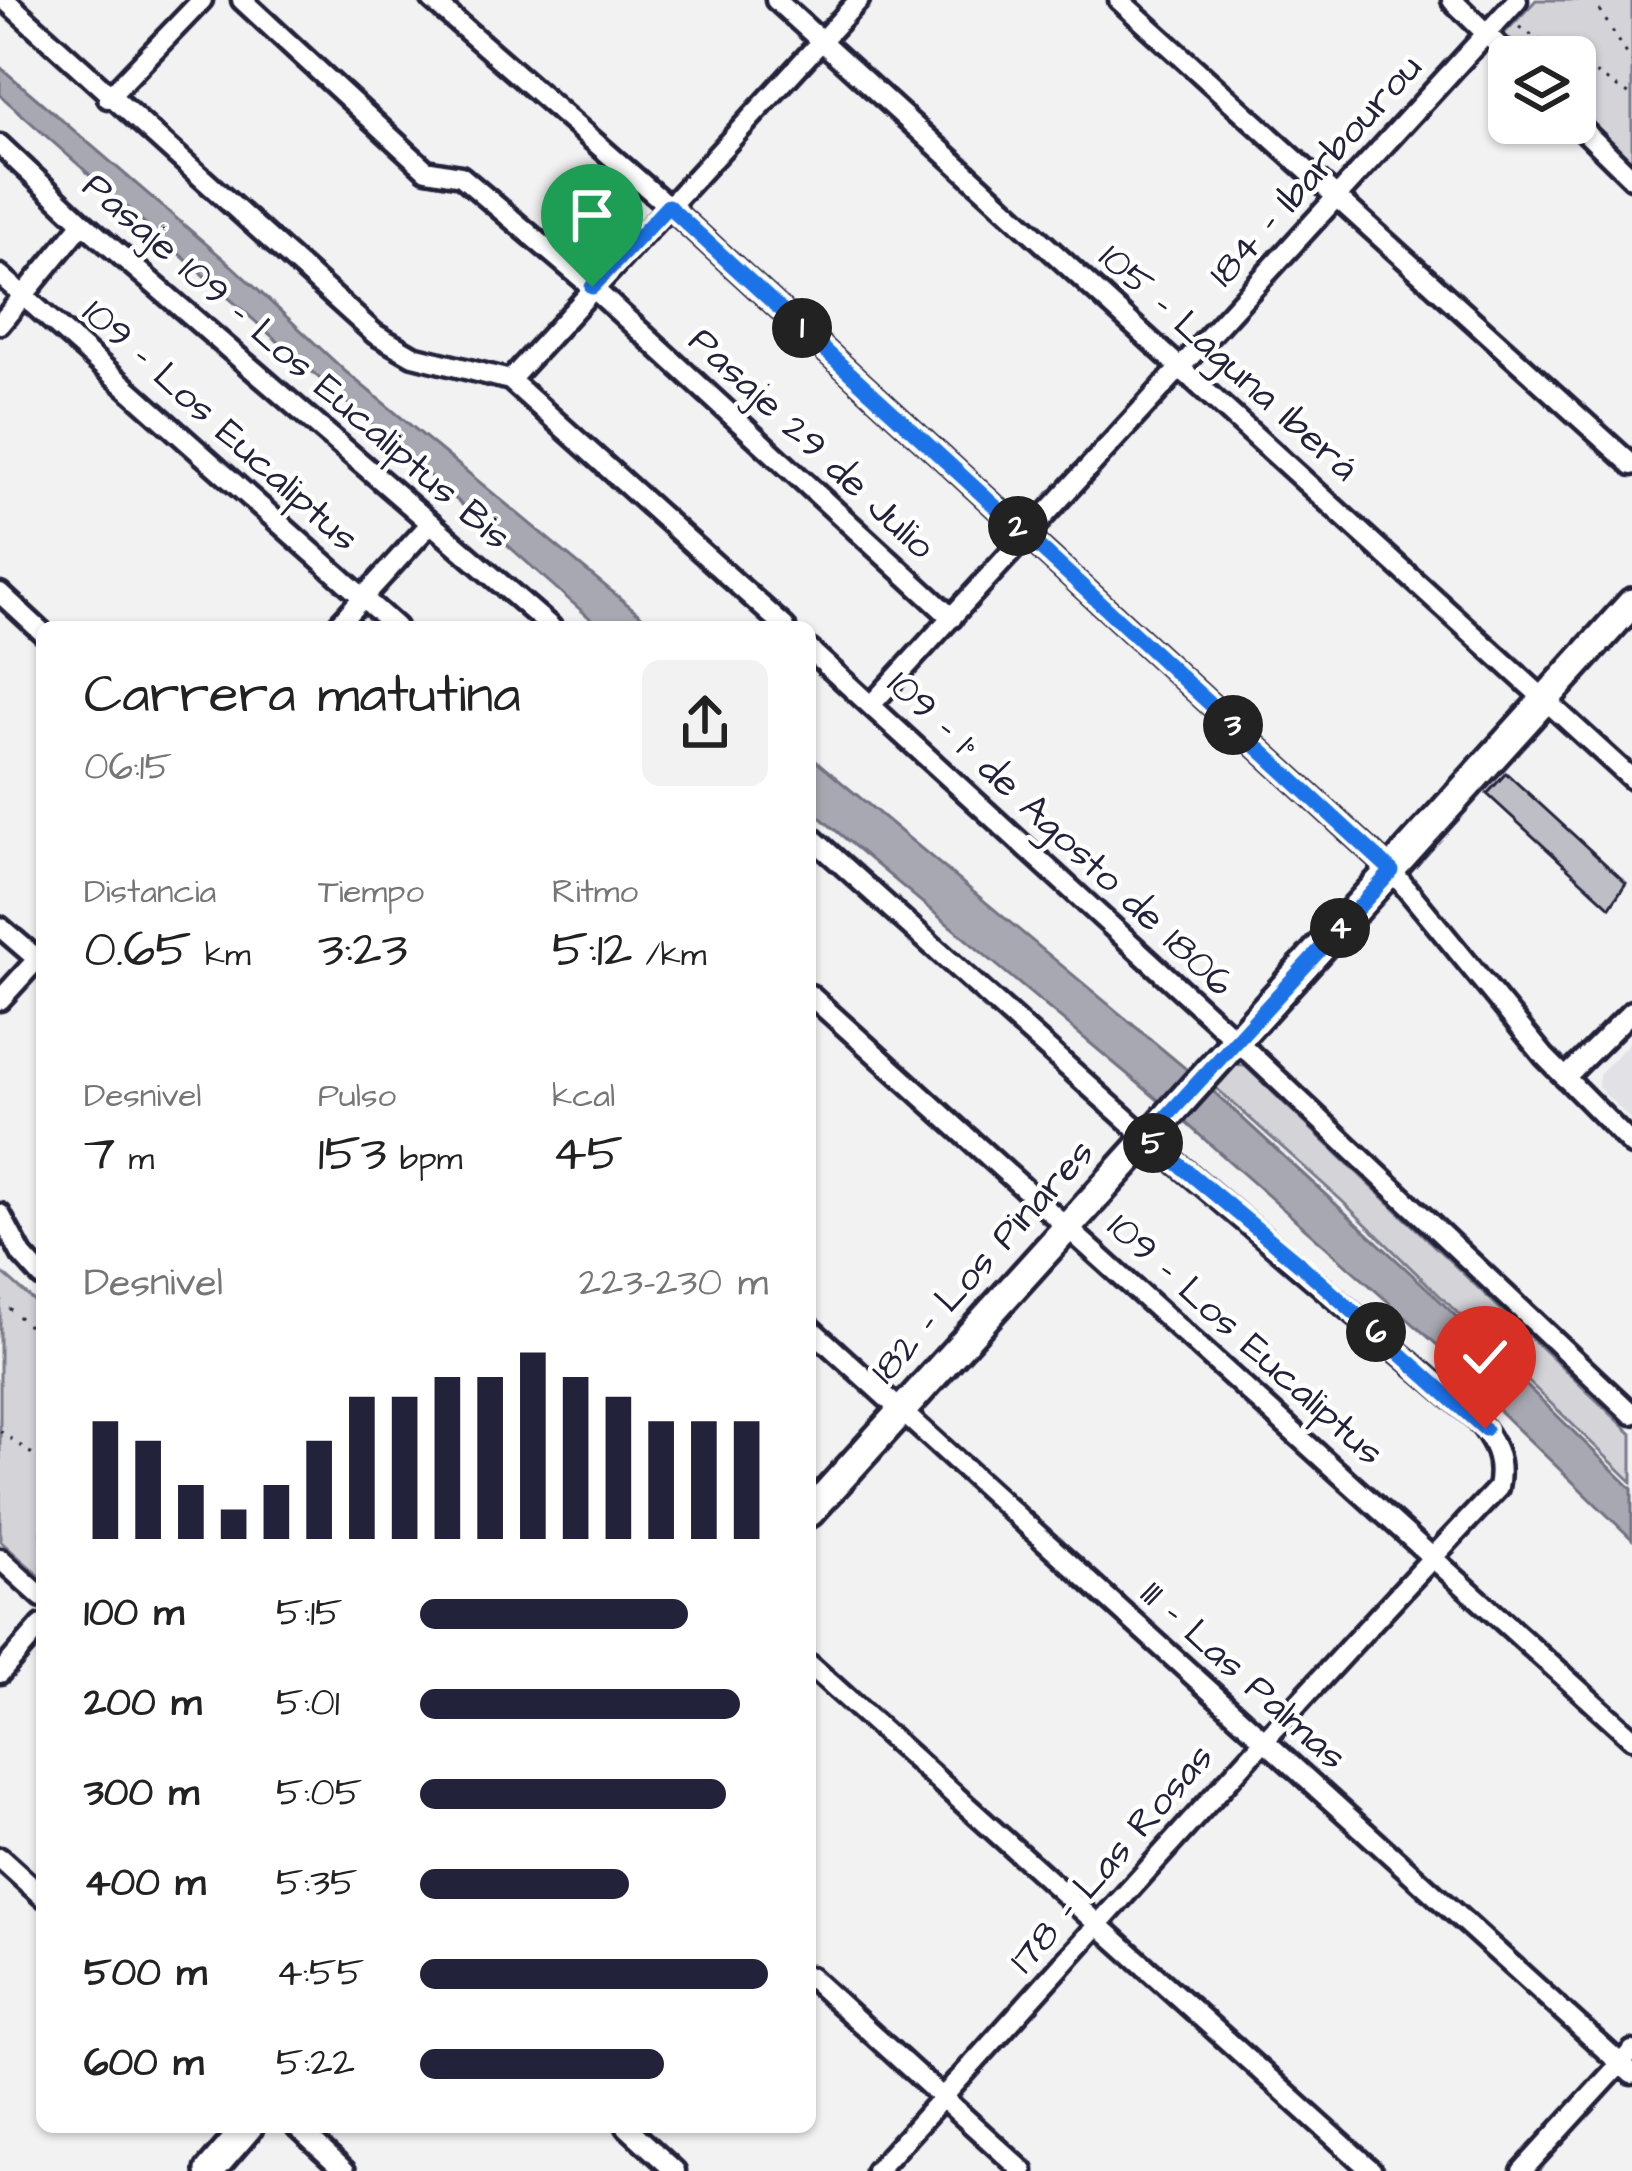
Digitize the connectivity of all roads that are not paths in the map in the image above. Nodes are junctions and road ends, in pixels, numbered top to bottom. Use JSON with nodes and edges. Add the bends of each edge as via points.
{"nodes":[{"id":1,"x":5,"y":0,"type":"edge"},
{"id":2,"x":202,"y":0,"type":"edge"},
{"id":3,"x":242,"y":0,"type":"edge"},
{"id":4,"x":432,"y":0,"type":"edge"},
{"id":5,"x":776,"y":0,"type":"edge"},
{"id":6,"x":859,"y":0,"type":"edge"},
{"id":7,"x":1119,"y":0,"type":"edge"},
{"id":8,"x":1452,"y":0,"type":"edge"},
{"id":9,"x":1517,"y":0,"type":"edge"},
{"id":10,"x":1486,"y":34,"type":"junction"},
{"id":11,"x":821,"y":41,"type":"junction"},
{"id":12,"x":108,"y":98,"type":"junction"},
{"id":13,"x":1596,"y":143,"type":"edge"},
{"id":14,"x":0,"y":145,"type":"edge"},
{"id":15,"x":1632,"y":178,"type":"edge"},
{"id":16,"x":1336,"y":196,"type":"junction"},
{"id":17,"x":668,"y":206,"type":"junction"},
{"id":18,"x":83,"y":223,"type":"junction"},
{"id":19,"x":0,"y":274,"type":"edge"},
{"id":20,"x":592,"y":287,"type":"junction"},
{"id":21,"x":24,"y":295,"type":"junction"},
{"id":22,"x":0,"y":324,"type":"edge"},
{"id":23,"x":1183,"y":366,"type":"junction"},
{"id":24,"x":510,"y":380,"type":"junction"},
{"id":25,"x":1632,"y":465,"type":"edge"},
{"id":26,"x":430,"y":524,"type":"junction"},
{"id":27,"x":1028,"y":536,"type":"junction"},
{"id":28,"x":0,"y":592,"type":"edge"},
{"id":29,"x":363,"y":597,"type":"junction"},
{"id":30,"x":1632,"y":603,"type":"edge"},
{"id":31,"x":952,"y":618,"type":"junction"},
{"id":32,"x":341,"y":621,"type":"edge"},
{"id":33,"x":389,"y":621,"type":"edge"},
{"id":34,"x":544,"y":621,"type":"edge"},
{"id":35,"x":778,"y":621,"type":"edge"},
{"id":36,"x":36,"y":626,"type":"edge"},
{"id":37,"x":816,"y":655,"type":"edge"},
{"id":38,"x":1545,"y":699,"type":"junction"},
{"id":39,"x":871,"y":705,"type":"junction"},
{"id":40,"x":1632,"y":779,"type":"edge"},
{"id":41,"x":816,"y":841,"type":"edge"},
{"id":42,"x":1392,"y":871,"type":"junction"},
{"id":43,"x":0,"y":927,"type":"edge"},
{"id":44,"x":36,"y":956,"type":"edge"},
{"id":45,"x":36,"y":963,"type":"edge"},
{"id":46,"x":0,"y":1000,"type":"edge"},
{"id":47,"x":816,"y":1000,"type":"edge"},
{"id":48,"x":1632,"y":1011,"type":"edge"},
{"id":49,"x":1238,"y":1041,"type":"junction"},
{"id":50,"x":1565,"y":1078,"type":"junction"},
{"id":51,"x":1156,"y":1128,"type":"junction"},
{"id":52,"x":1632,"y":1145,"type":"edge"},
{"id":53,"x":3,"y":1226,"type":"edge"},
{"id":54,"x":1069,"y":1227,"type":"junction"},
{"id":55,"x":36,"y":1270,"type":"edge"},
{"id":56,"x":816,"y":1333,"type":"edge"},
{"id":57,"x":901,"y":1411,"type":"junction"},
{"id":58,"x":1632,"y":1414,"type":"edge"},
{"id":59,"x":816,"y":1505,"type":"edge"},
{"id":60,"x":1435,"y":1556,"type":"junction"},
{"id":61,"x":0,"y":1559,"type":"edge"},
{"id":62,"x":36,"y":1592,"type":"edge"},
{"id":63,"x":36,"y":1632,"type":"edge"},
{"id":64,"x":816,"y":1670,"type":"edge"},
{"id":65,"x":0,"y":1673,"type":"edge"},
{"id":66,"x":1263,"y":1738,"type":"junction"},
{"id":67,"x":1632,"y":1738,"type":"edge"},
{"id":68,"x":0,"y":1858,"type":"edge"},
{"id":69,"x":36,"y":1891,"type":"edge"},
{"id":70,"x":1100,"y":1926,"type":"junction"},
{"id":71,"x":816,"y":1982,"type":"edge"},
{"id":72,"x":1628,"y":2063,"type":"edge"},
{"id":73,"x":943,"y":2098,"type":"junction"},
{"id":74,"x":243,"y":2133,"type":"edge"},
{"id":75,"x":304,"y":2133,"type":"edge"},
{"id":76,"x":634,"y":2133,"type":"edge"},
{"id":77,"x":209,"y":2171,"type":"edge"},
{"id":78,"x":345,"y":2171,"type":"edge"},
{"id":79,"x":675,"y":2171,"type":"edge"},
{"id":80,"x":876,"y":2171,"type":"edge"},
{"id":81,"x":1023,"y":2171,"type":"edge"},
{"id":82,"x":1372,"y":2171,"type":"edge"},
{"id":83,"x":1522,"y":2171,"type":"edge"}],
"edges":[{"from":1,"to":12,"type":"street"},
{"from":2,"to":12,"type":"street"},
{"from":3,"to":20,"type":"street","name":"Pasaje 29 de Julio","via":[[426,170],[461,176]]},
{"from":4,"to":17,"type":"street"},
{"from":5,"to":11,"type":"street","name":"105 - Laguna Iberá"},
{"from":6,"to":11,"type":"street"},
{"from":7,"to":16,"type":"street"},
{"from":8,"to":10,"type":"street"},
{"from":9,"to":10,"type":"street","name":"184 - Ibarbourou"},
{"from":10,"to":16,"type":"street","name":"184 - Ibarbourou"},
{"from":11,"to":17,"type":"street"},
{"from":11,"to":23,"type":"street","name":"105 - Laguna Iberá"},
{"from":12,"to":24,"type":"street","via":[[375,334],[413,356]]},
{"from":13,"to":15,"type":"street"},
{"from":14,"to":18,"type":"street","name":"Pasaje 109 - Los Eucaliptus Bis"},
{"from":16,"to":23,"type":"street","name":"184 - Ibarbourou"},
{"from":16,"to":25,"type":"street"},
{"from":17,"to":20,"type":"street"},
{"from":17,"to":27,"type":"street"},
{"from":18,"to":21,"type":"street"},
{"from":18,"to":26,"type":"street","name":"Pasaje 109 - Los Eucaliptus Bis"},
{"from":19,"to":21,"type":"street","name":"109 - Los Eucaliptus"},
{"from":20,"to":24,"type":"street"},
{"from":20,"to":31,"type":"street","name":"Pasaje 29 de Julio"},
{"from":21,"to":22,"type":"street"},
{"from":21,"to":29,"type":"street","name":"109 - Los Eucaliptus"},
{"from":23,"to":27,"type":"street","name":"184 - Ibarbourou"},
{"from":23,"to":38,"type":"street","name":"105 - Laguna Iberá"},
{"from":24,"to":35,"type":"street"},
{"from":26,"to":29,"type":"street"},
{"from":26,"to":34,"type":"street","name":"Pasaje 109 - Los Eucaliptus Bis"},
{"from":27,"to":31,"type":"street","name":"184 - Ibarbourou"},
{"from":27,"to":42,"type":"street"},
{"from":28,"to":36,"type":"street"},
{"from":29,"to":32,"type":"street"},
{"from":29,"to":33,"type":"street","name":"109 - Los Eucaliptus"},
{"from":30,"to":38,"type":"street","name":"182 - Los Pinares"},
{"from":31,"to":39,"type":"street","name":"184 - Ibarbourou"},
{"from":37,"to":39,"type":"street","name":"109 - 1° de Agosto de 1806"},
{"from":38,"to":40,"type":"street","name":"105 - Laguna Iberá"},
{"from":38,"to":42,"type":"street","name":"182 - Los Pinares"},
{"from":39,"to":49,"type":"street","name":"109 - 1° de Agosto de 1806"},
{"from":41,"to":51,"type":"street"},
{"from":42,"to":49,"type":"street","name":"182 - Los Pinares"},
{"from":42,"to":50,"type":"street"},
{"from":43,"to":44,"type":"street"},
{"from":45,"to":46,"type":"street"},
{"from":47,"to":54,"type":"street","name":"109 - Los Eucaliptus"},
{"from":48,"to":50,"type":"street"},
{"from":49,"to":51,"type":"street","name":"182 - Los Pinares"},
{"from":49,"to":58,"type":"street","name":"109 - 1° de Agosto de 1806"},
{"from":50,"to":52,"type":"street"},
{"from":51,"to":54,"type":"street","name":"182 - Los Pinares"},
{"from":51,"to":60,"type":"street","name":"178 - Las Rosas","via":[[1474,1417],[1499,1456],[1498,1488]]},
{"from":53,"to":55,"type":"street"},
{"from":54,"to":57,"type":"street","name":"182 - Los Pinares"},
{"from":54,"to":60,"type":"street","name":"109 - Los Eucaliptus"},
{"from":56,"to":57,"type":"street","name":"111 - Las Palmas"},
{"from":57,"to":59,"type":"street","name":"182 - Los Pinares"},
{"from":57,"to":66,"type":"street","name":"111 - Las Palmas"},
{"from":60,"to":66,"type":"street","name":"178 - Las Rosas"},
{"from":60,"to":67,"type":"street","name":"109 - Los Eucaliptus"},
{"from":61,"to":62,"type":"street"},
{"from":63,"to":65,"type":"street"},
{"from":64,"to":70,"type":"street"},
{"from":66,"to":70,"type":"street","name":"178 - Las Rosas"},
{"from":66,"to":72,"type":"street","name":"111 - Las Palmas"},
{"from":68,"to":69,"type":"street"},
{"from":70,"to":73,"type":"street","name":"178 - Las Rosas"},
{"from":70,"to":82,"type":"street"},
{"from":71,"to":73,"type":"street"},
{"from":72,"to":83,"type":"street"},
{"from":73,"to":80,"type":"street","name":"178 - Las Rosas"},
{"from":73,"to":81,"type":"street"},
{"from":74,"to":77,"type":"street"},
{"from":75,"to":78,"type":"street"},
{"from":76,"to":79,"type":"street"}]}
